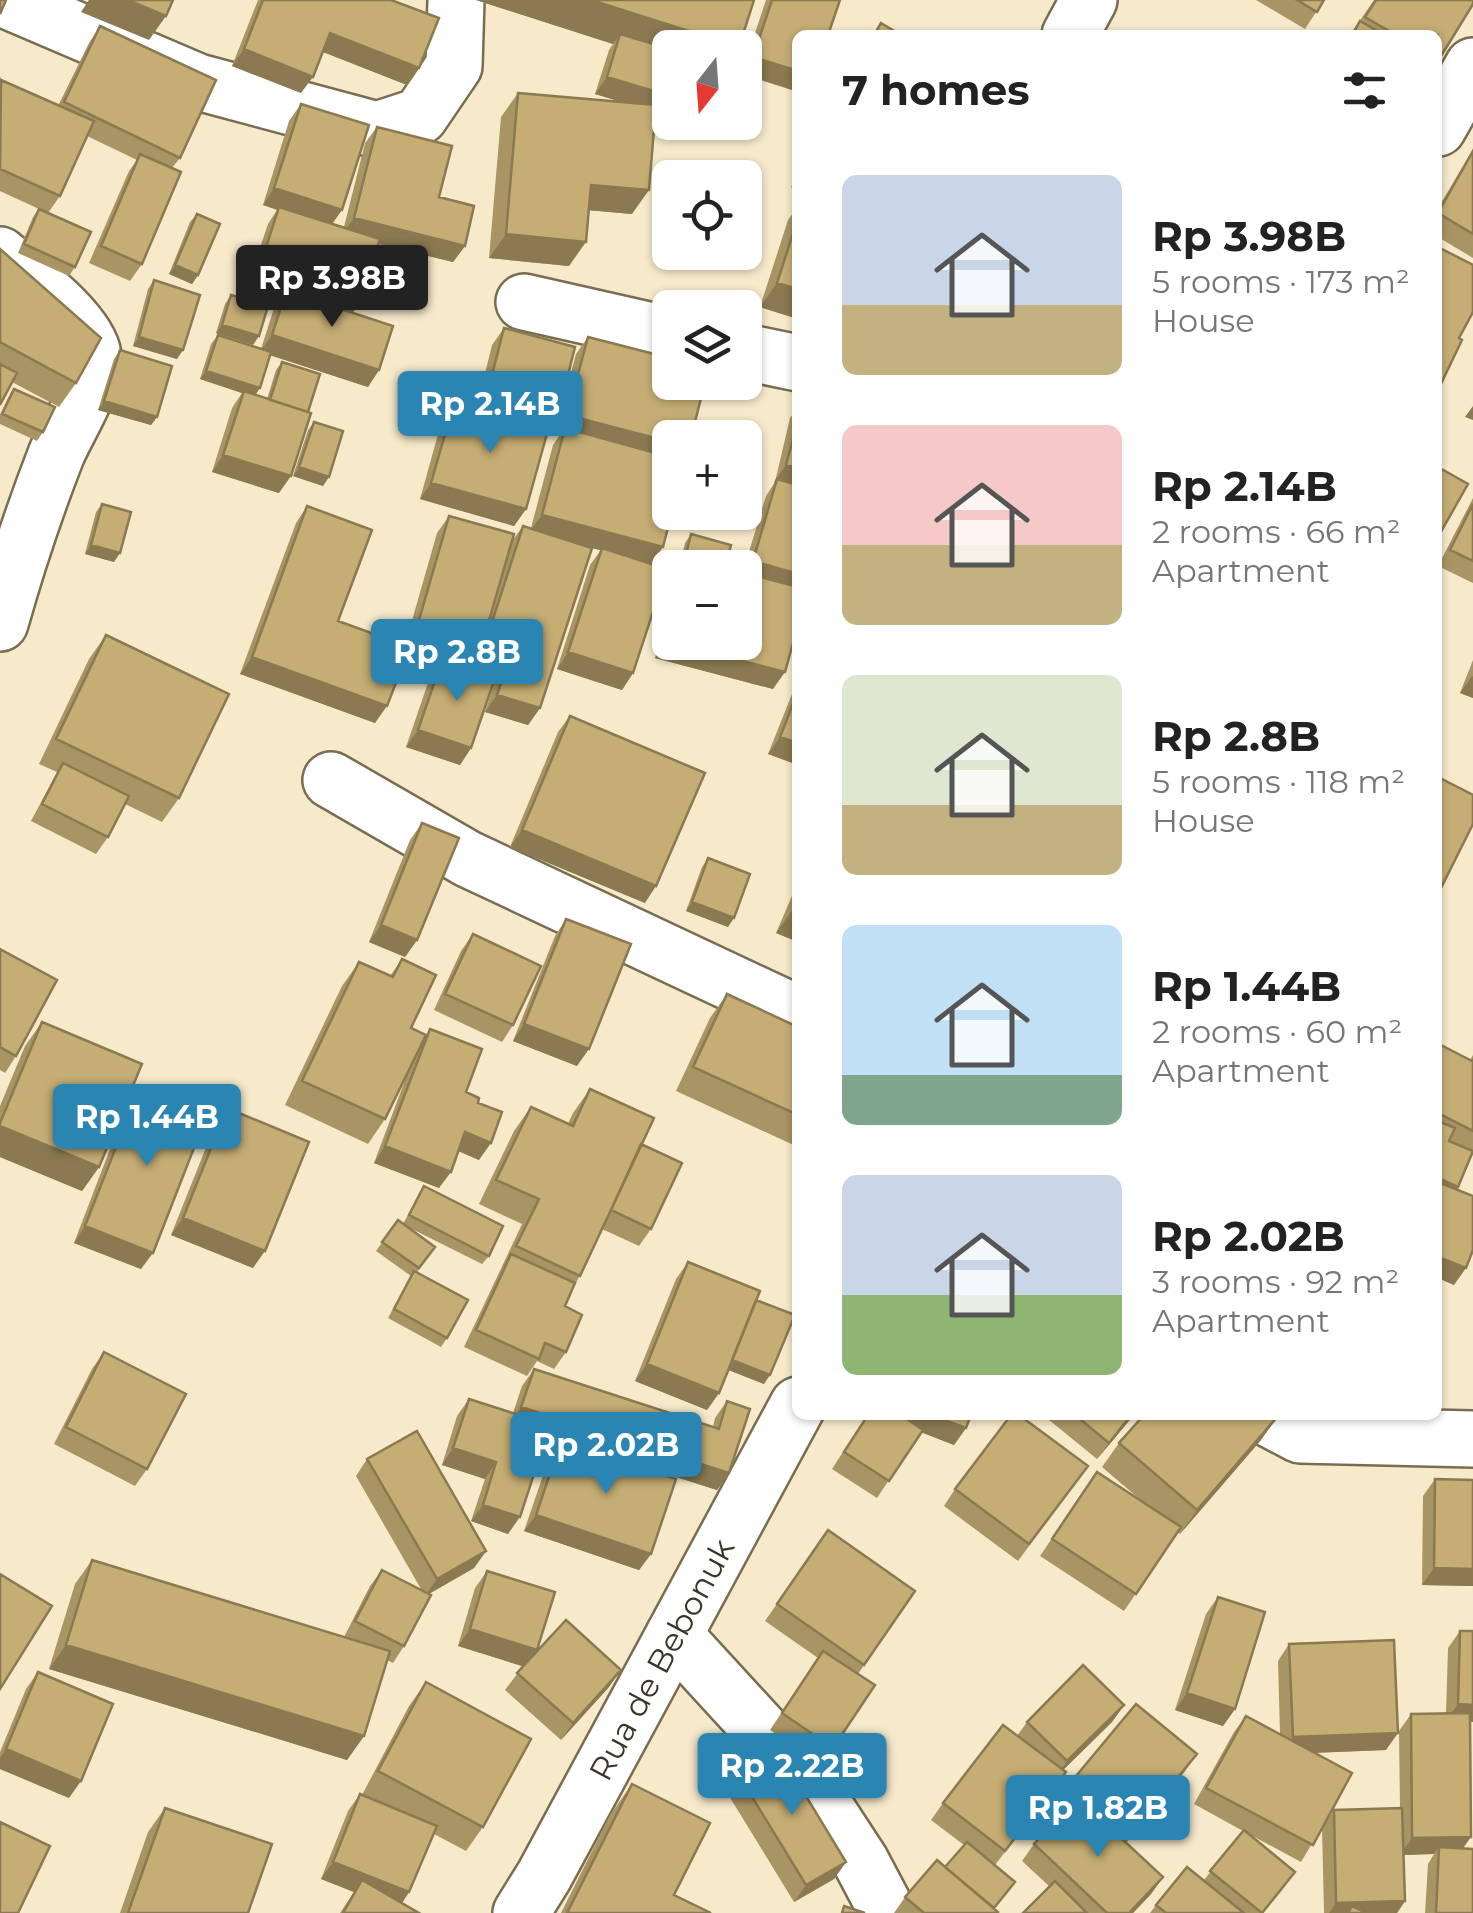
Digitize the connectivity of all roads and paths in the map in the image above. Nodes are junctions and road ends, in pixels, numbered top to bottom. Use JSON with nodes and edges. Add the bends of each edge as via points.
{"nodes":[{"id":1,"x":6,"y":0,"type":"edge"},
{"id":2,"x":456,"y":0,"type":"edge"},
{"id":3,"x":1089,"y":0,"type":"edge"},
{"id":4,"x":1073,"y":30,"type":"edge"},
{"id":5,"x":1473,"y":66,"type":"edge"},
{"id":6,"x":1442,"y":121,"type":"edge"},
{"id":7,"x":0,"y":255,"type":"edge"},
{"id":8,"x":524,"y":302,"type":"dead end"},
{"id":9,"x":652,"y":331,"type":"edge"},
{"id":10,"x":762,"y":356,"type":"edge"},
{"id":11,"x":792,"y":363,"type":"edge"},
{"id":12,"x":0,"y":622,"type":"edge"},
{"id":13,"x":331,"y":780,"type":"dead end"},
{"id":14,"x":792,"y":1011,"type":"edge"},
{"id":15,"x":792,"y":1416,"type":"edge"},
{"id":16,"x":1272,"y":1420,"type":"edge"},
{"id":17,"x":1473,"y":1439,"type":"edge"},
{"id":18,"x":674,"y":1635,"type":"junction"},
{"id":19,"x":520,"y":1913,"type":"edge"},
{"id":20,"x":888,"y":1913,"type":"edge"}],
"edges":[{"from":1,"to":2,"type":"street","via":[[198,82],[376,130],[420,116],[454,66]]},
{"from":3,"to":4,"type":"street"},
{"from":5,"to":6,"type":"street"},
{"from":7,"to":12,"type":"street","via":[[49,296],[93,354],[91,378],[57,453]]},
{"from":8,"to":9,"type":"street"},
{"from":10,"to":11,"type":"street"},
{"from":13,"to":14,"type":"street","via":[[468,859]]},
{"from":15,"to":18,"type":"street","name":"Rua de Bebonuk"},
{"from":16,"to":17,"type":"street","via":[[1300,1435]]},
{"from":18,"to":19,"type":"street","name":"Rua de Bebonuk"},
{"from":18,"to":20,"type":"street","via":[[808,1781]]}]}
